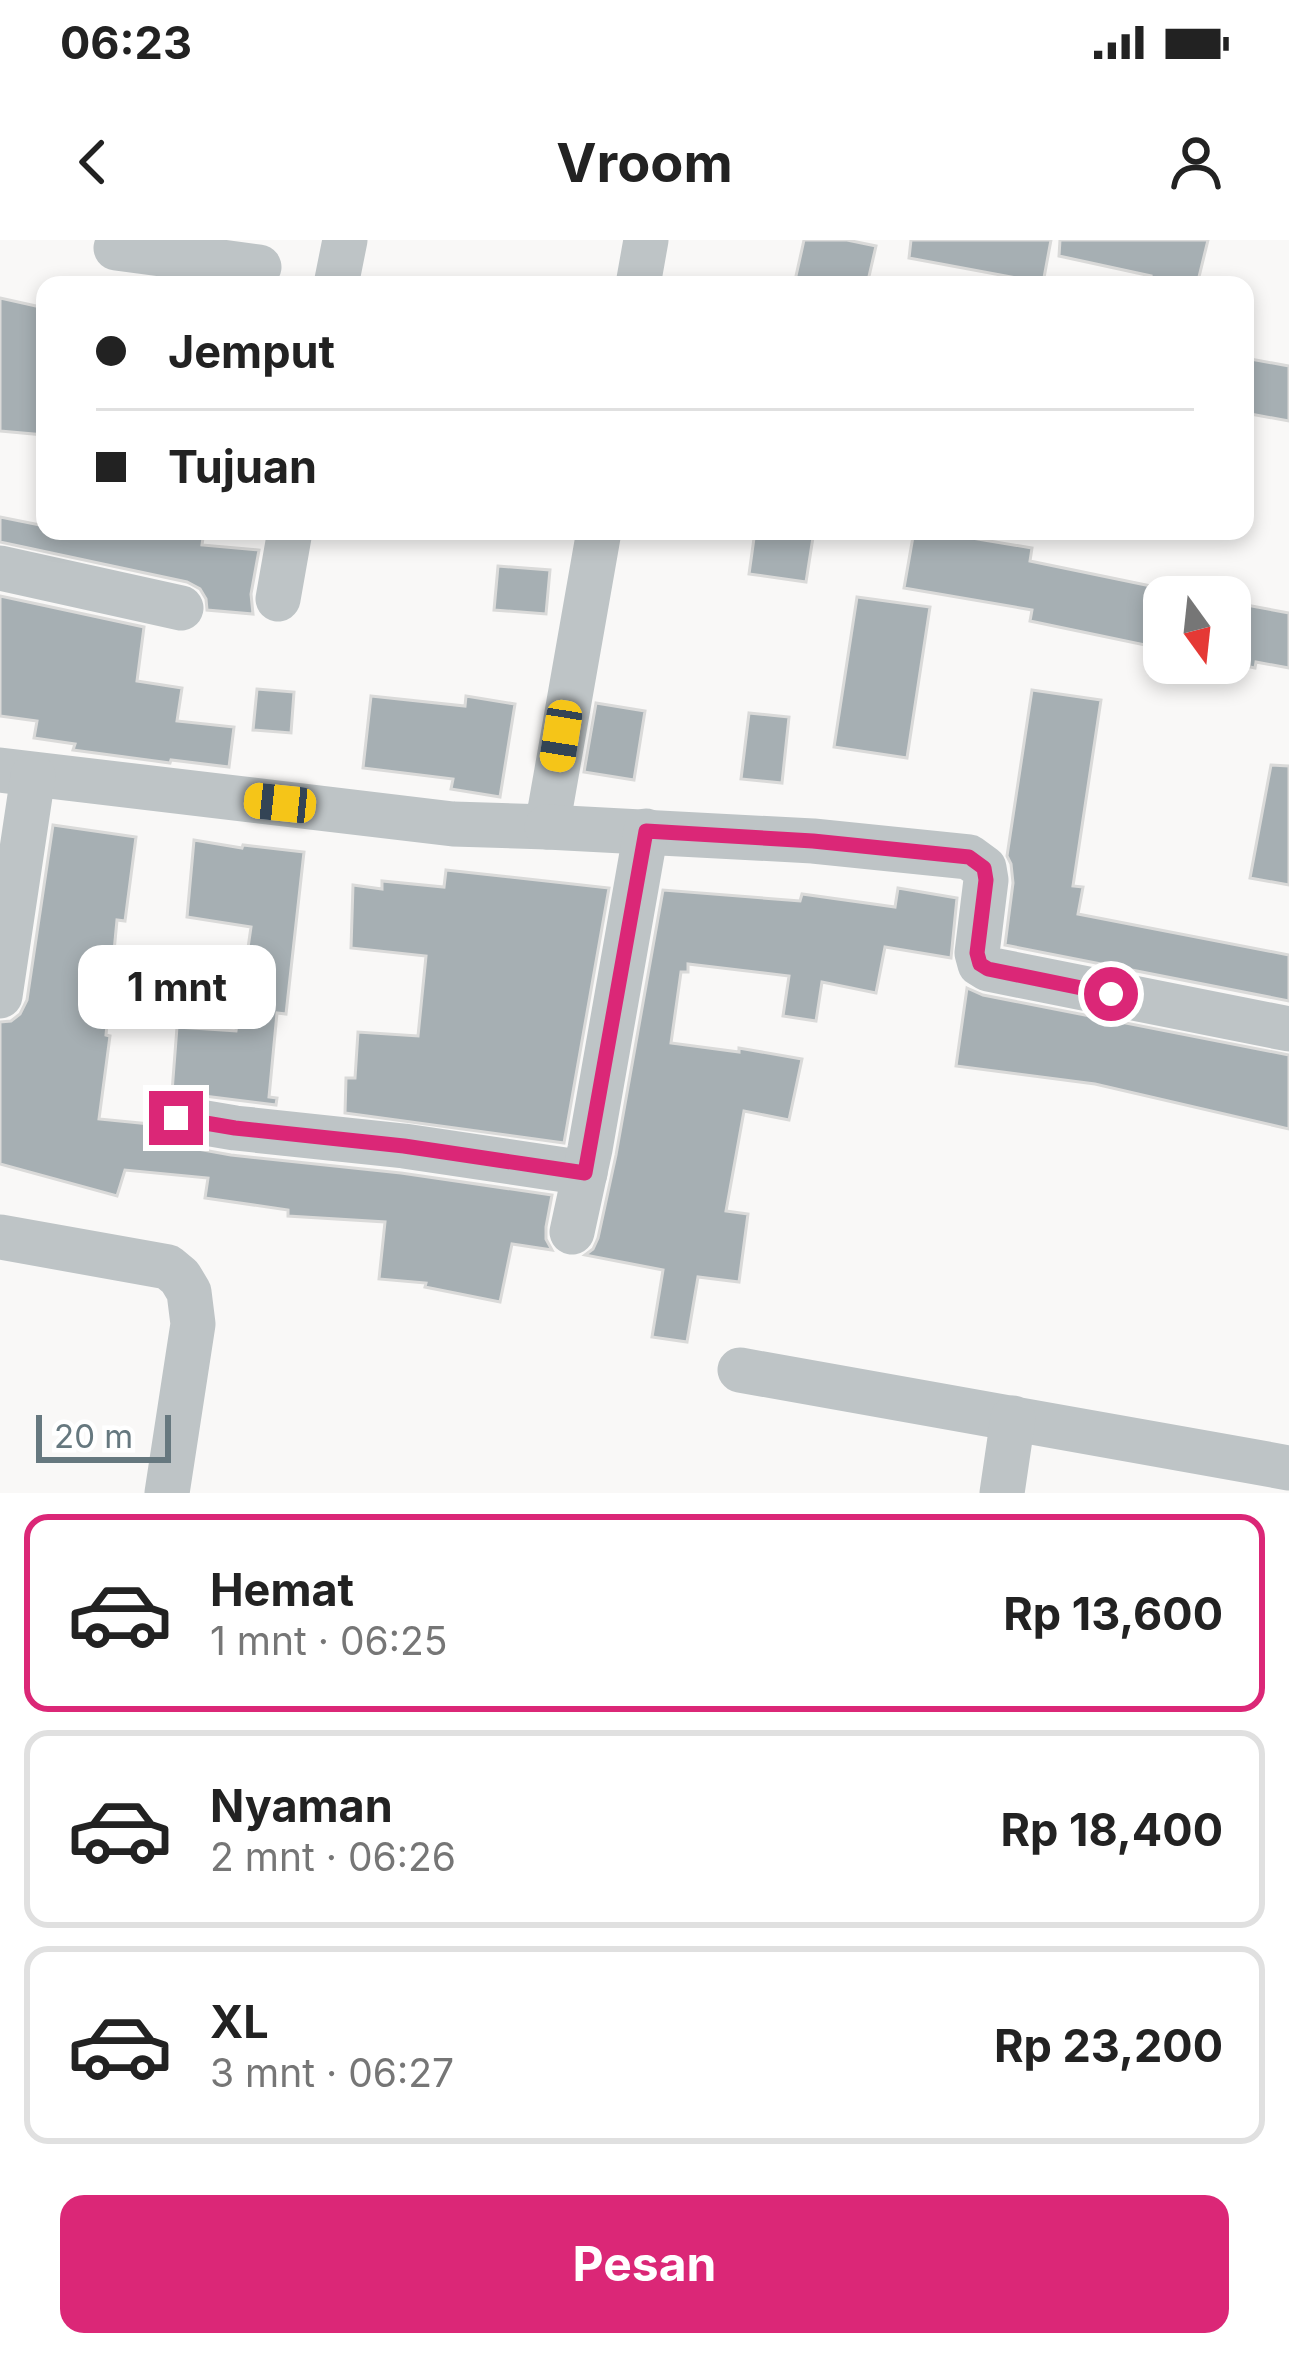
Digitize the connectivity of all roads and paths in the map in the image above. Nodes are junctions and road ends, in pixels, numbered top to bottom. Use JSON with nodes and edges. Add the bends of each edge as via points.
{"nodes":[{"id":1,"x":345,"y":240,"type":"edge"},
{"id":2,"x":646,"y":240,"type":"edge"},
{"id":3,"x":113,"y":258,"type":"edge"},
{"id":4,"x":259,"y":266,"type":"dead end"},
{"id":5,"x":339,"y":276,"type":"edge"},
{"id":6,"x":640,"y":276,"type":"edge"},
{"id":7,"x":288,"y":540,"type":"edge"},
{"id":8,"x":597,"y":540,"type":"edge"},
{"id":9,"x":0,"y":568,"type":"edge"},
{"id":10,"x":278,"y":598,"type":"dead end"},
{"id":11,"x":182,"y":608,"type":"dead end"},
{"id":12,"x":16,"y":773,"type":"edge"},
{"id":13,"x":547,"y":827,"type":"junction"},
{"id":14,"x":646,"y":831,"type":"junction"},
{"id":15,"x":0,"y":996,"type":"edge"},
{"id":16,"x":1289,"y":1029,"type":"edge"},
{"id":17,"x":176,"y":1118,"type":"dead end"},
{"id":18,"x":585,"y":1173,"type":"junction"},
{"id":19,"x":572,"y":1232,"type":"dead end"},
{"id":20,"x":0,"y":1237,"type":"edge"},
{"id":21,"x":740,"y":1370,"type":"dead end"},
{"id":22,"x":1012,"y":1418,"type":"junction"},
{"id":23,"x":1289,"y":1468,"type":"edge"},
{"id":24,"x":166,"y":1493,"type":"edge"},
{"id":25,"x":1002,"y":1493,"type":"edge"}],
"edges":[{"from":1,"to":5,"type":"street"},
{"from":2,"to":6,"type":"street"},
{"from":3,"to":4,"type":"street"},
{"from":7,"to":10,"type":"street"},
{"from":8,"to":13,"type":"street"},
{"from":9,"to":11,"type":"street"},
{"from":12,"to":13,"type":"street","via":[[453,824]]},
{"from":12,"to":15,"type":"street"},
{"from":13,"to":14,"type":"street"},
{"from":14,"to":16,"type":"street","via":[[969,857],[984,868],[977,953],[988,969]]},
{"from":14,"to":18,"type":"street"},
{"from":17,"to":18,"type":"street"},
{"from":18,"to":19,"type":"street"},
{"from":20,"to":24,"type":"street","via":[[168,1267],[180,1277],[194,1324]]},
{"from":21,"to":22,"type":"street"},
{"from":22,"to":23,"type":"street"},
{"from":22,"to":25,"type":"street"}]}
